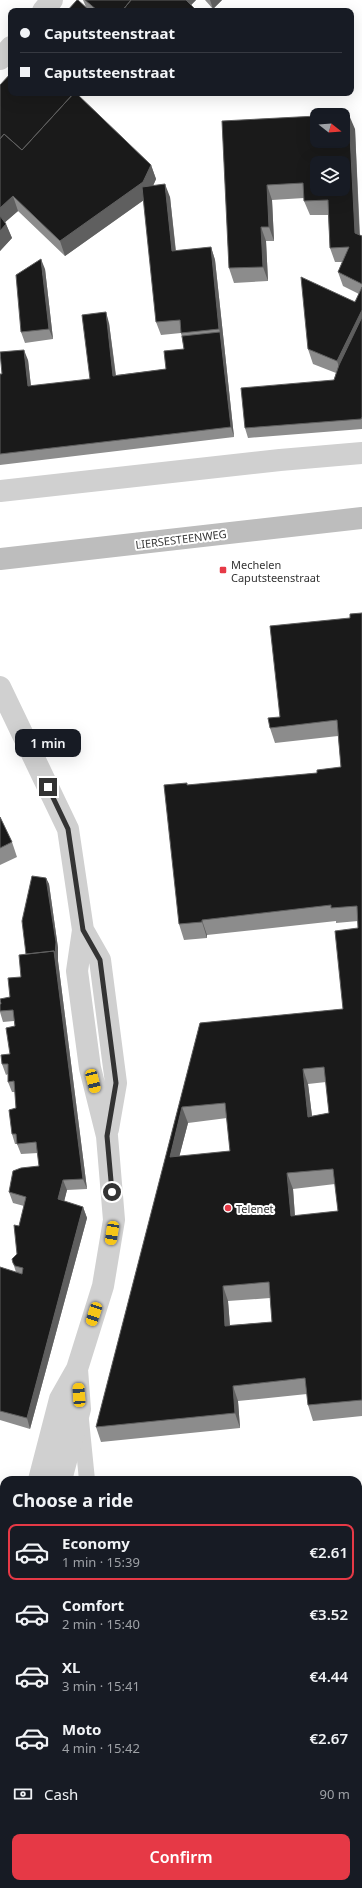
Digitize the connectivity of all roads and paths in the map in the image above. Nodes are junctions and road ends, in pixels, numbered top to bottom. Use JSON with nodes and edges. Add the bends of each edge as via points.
{"nodes":[{"id":1,"x":52,"y":0,"type":"edge"},
{"id":2,"x":45,"y":8,"type":"edge"},
{"id":3,"x":8,"y":51,"type":"edge"},
{"id":4,"x":0,"y":60,"type":"edge"},
{"id":5,"x":362,"y":453,"type":"edge"},
{"id":6,"x":0,"y":491,"type":"edge"},
{"id":7,"x":362,"y":518,"type":"edge"},
{"id":8,"x":0,"y":559,"type":"edge"},
{"id":9,"x":0,"y":687,"type":"edge"},
{"id":10,"x":77,"y":1369,"type":"junction"},
{"id":11,"x":80,"y":1408,"type":"junction"},
{"id":12,"x":46,"y":1455,"type":"junction"},
{"id":13,"x":40,"y":1476,"type":"edge"},
{"id":14,"x":58,"y":1476,"type":"edge"},
{"id":15,"x":61,"y":1476,"type":"edge"},
{"id":16,"x":87,"y":1476,"type":"edge"}],
"edges":[{"from":1,"to":2,"type":"street"},
{"from":3,"to":4,"type":"street"},
{"from":5,"to":6,"type":"street"},
{"from":7,"to":8,"type":"main road","name":"LIERSESTEENWEG"},
{"from":9,"to":10,"type":"street","via":[[68,829],[83,930],[77,971],[90,1068],[107,1136],[114,1220],[103,1286]]},
{"from":10,"to":11,"type":"street"},
{"from":10,"to":12,"type":"street","via":[[60,1399]]},
{"from":11,"to":15,"type":"street"},
{"from":11,"to":16,"type":"lane"},
{"from":12,"to":13,"type":"street"},
{"from":12,"to":14,"type":"lane"}]}
